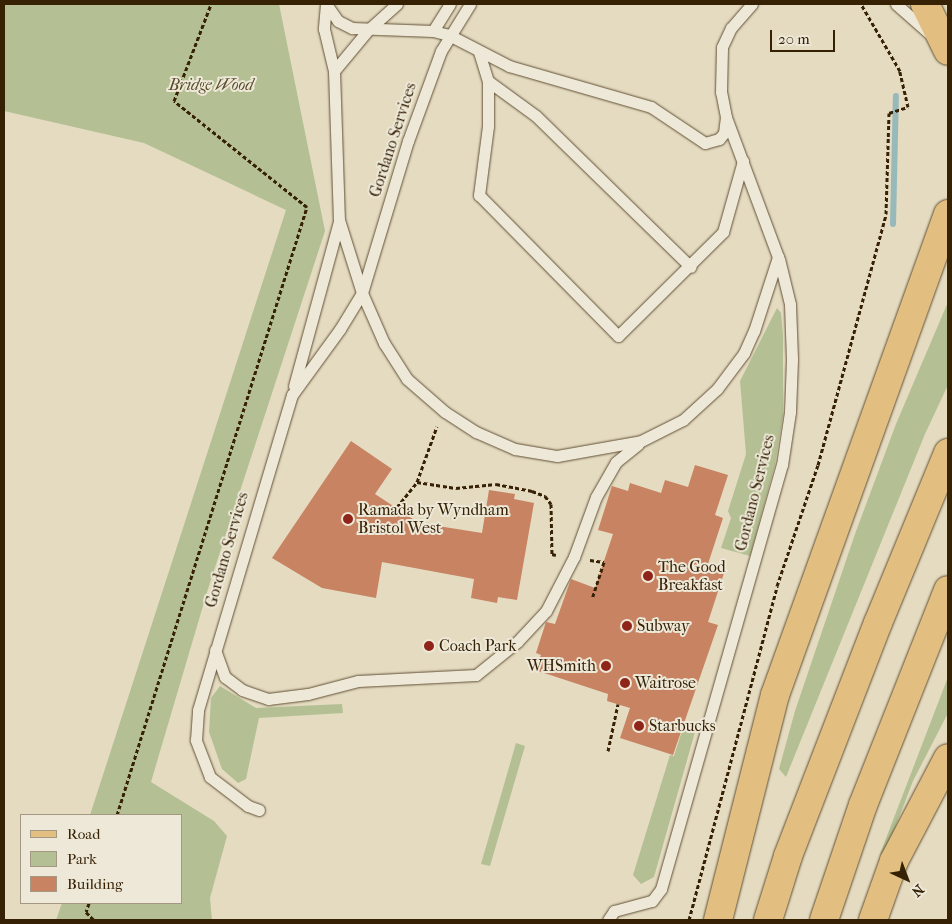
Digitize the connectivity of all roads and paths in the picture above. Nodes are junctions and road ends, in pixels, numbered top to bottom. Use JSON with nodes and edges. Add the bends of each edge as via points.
{"nodes":[{"id":1,"x":211,"y":4,"type":"edge"},
{"id":2,"x":326,"y":4,"type":"edge"},
{"id":3,"x":397,"y":4,"type":"edge"},
{"id":4,"x":450,"y":4,"type":"edge"},
{"id":5,"x":470,"y":4,"type":"edge"},
{"id":6,"x":752,"y":4,"type":"edge"},
{"id":7,"x":861,"y":4,"type":"edge"},
{"id":8,"x":896,"y":4,"type":"edge"},
{"id":9,"x":925,"y":4,"type":"edge"},
{"id":10,"x":368,"y":30,"type":"junction"},
{"id":11,"x":433,"y":31,"type":"junction"},
{"id":12,"x":449,"y":35,"type":"junction"},
{"id":13,"x":947,"y":49,"type":"edge"},
{"id":14,"x":479,"y":52,"type":"junction"},
{"id":15,"x":334,"y":71,"type":"junction"},
{"id":16,"x":488,"y":82,"type":"junction"},
{"id":17,"x":726,"y":117,"type":"junction"},
{"id":18,"x":743,"y":161,"type":"junction"},
{"id":19,"x":948,"y":214,"type":"edge"},
{"id":20,"x":339,"y":220,"type":"junction"},
{"id":21,"x":778,"y":257,"type":"junction"},
{"id":22,"x":691,"y":267,"type":"junction"},
{"id":23,"x":362,"y":293,"type":"junction"},
{"id":24,"x":292,"y":395,"type":"junction"},
{"id":25,"x":445,"y":412,"type":"junction"},
{"id":26,"x":641,"y":442,"type":"junction"},
{"id":27,"x":948,"y":454,"type":"edge"},
{"id":28,"x":417,"y":482,"type":"junction"},
{"id":29,"x":397,"y":507,"type":"dead end"},
{"id":30,"x":574,"y":556,"type":"junction"},
{"id":31,"x":948,"y":590,"type":"edge"},
{"id":32,"x":592,"y":598,"type":"dead end"},
{"id":33,"x":215,"y":650,"type":"junction"},
{"id":34,"x":618,"y":704,"type":"dead end"},
{"id":35,"x":608,"y":752,"type":"dead end"},
{"id":36,"x":948,"y":758,"type":"edge"},
{"id":37,"x":259,"y":810,"type":"dead end"},
{"id":38,"x":117,"y":814,"type":"edge"},
{"id":39,"x":89,"y":904,"type":"edge"},
{"id":40,"x":94,"y":920,"type":"edge"},
{"id":41,"x":608,"y":920,"type":"edge"},
{"id":42,"x":689,"y":920,"type":"edge"},
{"id":43,"x":718,"y":920,"type":"edge"},
{"id":44,"x":768,"y":920,"type":"edge"},
{"id":45,"x":824,"y":920,"type":"edge"},
{"id":46,"x":873,"y":920,"type":"edge"}],
"edges":[{"from":1,"to":38,"type":"path","via":[[174,101],[307,207]]},
{"from":2,"to":10,"type":"lane","via":[[338,21],[352,28]]},
{"from":2,"to":15,"type":"lane","via":[[324,29]]},
{"from":3,"to":10,"type":"lane"},
{"from":4,"to":11,"type":"lane"},
{"from":5,"to":12,"type":"lane","name":"Gordano Services"},
{"from":6,"to":17,"type":"lane","name":"Gordano Services","via":[[731,28],[722,47],[721,92]]},
{"from":7,"to":42,"type":"path","via":[[900,71],[908,107],[888,113],[886,214],[818,465],[774,595]]},
{"from":8,"to":13,"type":"lane"},
{"from":9,"to":13,"type":"main road"},
{"from":10,"to":11,"type":"lane"},
{"from":10,"to":15,"type":"lane"},
{"from":11,"to":12,"type":"lane"},
{"from":12,"to":14,"type":"lane"},
{"from":12,"to":23,"type":"lane","name":"Gordano Services","via":[[408,142]]},
{"from":14,"to":16,"type":"lane"},
{"from":14,"to":17,"type":"lane","via":[[509,66],[651,108],[705,143],[719,139]]},
{"from":15,"to":20,"type":"lane"},
{"from":16,"to":22,"type":"lane","via":[[536,116]]},
{"from":16,"to":22,"type":"lane","via":[[488,126],[480,195],[618,336]]},
{"from":17,"to":18,"type":"lane","name":"Gordano Services"},
{"from":18,"to":21,"type":"lane","name":"Gordano Services"},
{"from":18,"to":22,"type":"lane","via":[[723,232]]},
{"from":19,"to":43,"type":"main road","via":[[775,695]]},
{"from":20,"to":23,"type":"lane"},
{"from":20,"to":24,"type":"lane"},
{"from":21,"to":26,"type":"lane","via":[[744,353],[717,389],[683,420]]},
{"from":21,"to":41,"type":"lane","name":"Gordano Services","via":[[790,304],[792,359],[790,412],[782,465],[661,889],[652,901],[637,908],[623,907],[614,911]]},
{"from":23,"to":24,"type":"lane","name":"Gordano Services"},
{"from":23,"to":25,"type":"lane","via":[[395,362],[422,394]]},
{"from":24,"to":33,"type":"lane","name":"Gordano Services"},
{"from":25,"to":26,"type":"lane","via":[[476,432],[515,449],[557,456]]},
{"from":25,"to":28,"type":"path"},
{"from":26,"to":30,"type":"lane","via":[[616,462],[596,497]]},
{"from":27,"to":44,"type":"main road","via":[[788,856]]},
{"from":28,"to":29,"type":"path"},
{"from":28,"to":30,"type":"path","via":[[456,488],[496,484],[545,496],[551,504],[552,554]]},
{"from":30,"to":32,"type":"path","via":[[604,562]]},
{"from":30,"to":33,"type":"lane","via":[[546,611],[517,642],[476,675],[358,681],[308,694],[268,699],[242,690],[225,677]]},
{"from":31,"to":45,"type":"main road","via":[[863,805]]},
{"from":33,"to":37,"type":"lane","name":"Gordano Services","via":[[198,710],[196,740],[210,777],[248,806]]},
{"from":34,"to":35,"type":"path"},
{"from":36,"to":46,"type":"main road","via":[[894,861]]},
{"from":39,"to":40,"type":"path","via":[[86,912]]}]}
